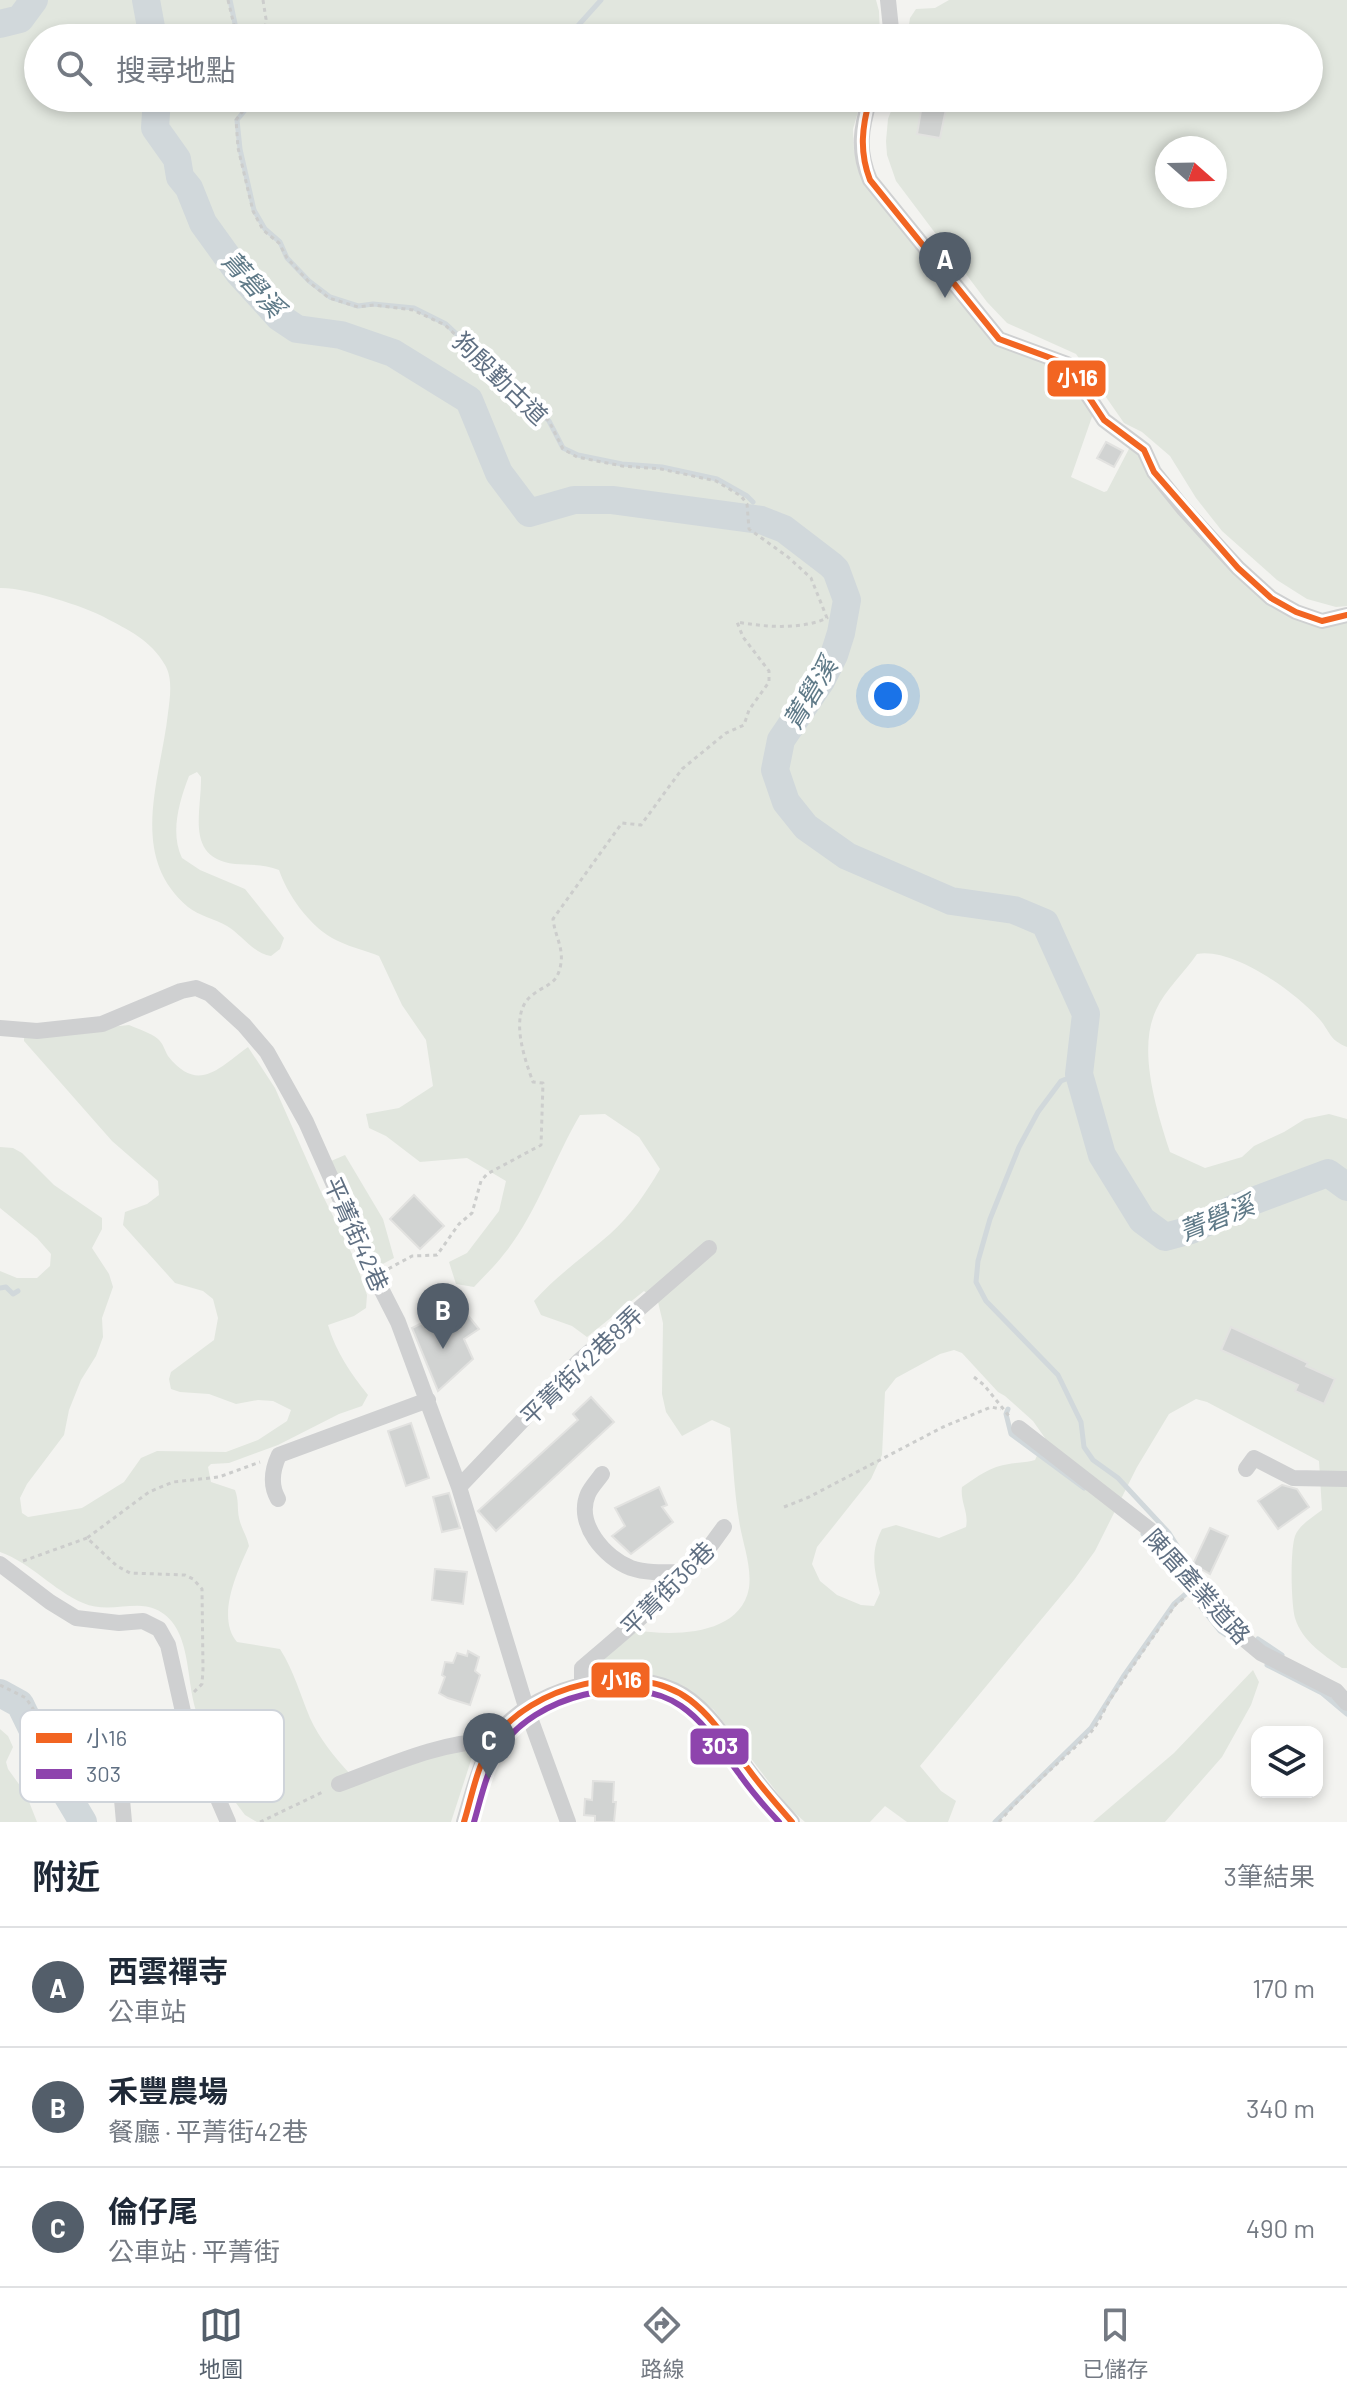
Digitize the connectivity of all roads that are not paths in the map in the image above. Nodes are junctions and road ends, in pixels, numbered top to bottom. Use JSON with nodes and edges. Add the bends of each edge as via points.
{"nodes":[{"id":1,"x":888,"y":0,"type":"edge"},
{"id":2,"x":890,"y":24,"type":"edge"},
{"id":3,"x":866,"y":112,"type":"edge"},
{"id":4,"x":1347,"y":615,"type":"edge"},
{"id":5,"x":0,"y":1028,"type":"edge"},
{"id":6,"x":709,"y":1248,"type":"dead end"},
{"id":7,"x":428,"y":1400,"type":"junction"},
{"id":8,"x":1019,"y":1428,"type":"dead end"},
{"id":9,"x":1246,"y":1469,"type":"dead end"},
{"id":10,"x":602,"y":1474,"type":"dead end"},
{"id":11,"x":1347,"y":1479,"type":"edge"},
{"id":12,"x":459,"y":1487,"type":"junction"},
{"id":13,"x":278,"y":1499,"type":"dead end"},
{"id":14,"x":724,"y":1527,"type":"dead end"},
{"id":15,"x":3,"y":1565,"type":"edge"},
{"id":16,"x":687,"y":1572,"type":"junction"},
{"id":17,"x":582,"y":1683,"type":"junction"},
{"id":18,"x":1347,"y":1703,"type":"edge"},
{"id":19,"x":526,"y":1707,"type":"junction"},
{"id":20,"x":182,"y":1710,"type":"edge"},
{"id":21,"x":493,"y":1741,"type":"junction"},
{"id":22,"x":339,"y":1784,"type":"road end"},
{"id":23,"x":122,"y":1802,"type":"edge"},
{"id":24,"x":220,"y":1802,"type":"edge"},
{"id":25,"x":124,"y":1822,"type":"edge"},
{"id":26,"x":228,"y":1822,"type":"edge"},
{"id":27,"x":464,"y":1822,"type":"edge"},
{"id":28,"x":568,"y":1822,"type":"edge"},
{"id":29,"x":792,"y":1822,"type":"edge"}],
"edges":[{"from":1,"to":2,"type":"street"},
{"from":3,"to":4,"type":"street","via":[[861,159],[870,180],[999,339],[1067,364],[1104,420],[1144,450],[1183,508],[1271,598],[1322,621]]},
{"from":5,"to":7,"type":"street","name":"平菁街42巷","via":[[37,1031],[102,1024],[181,991],[196,988],[210,994],[267,1052],[306,1122]]},
{"from":6,"to":12,"type":"street","name":"平菁街42巷8弄","via":[[579,1361]]},
{"from":7,"to":12,"type":"street","name":"平菁街42巷"},
{"from":7,"to":13,"type":"street","via":[[279,1455],[273,1468]]},
{"from":8,"to":18,"type":"street","name":"陳厝產業道路","via":[[1154,1533],[1231,1628],[1261,1653],[1336,1691]]},
{"from":9,"to":11,"type":"street","via":[[1254,1458],[1293,1478]]},
{"from":10,"to":16,"type":"street","via":[[587,1496],[587,1518],[596,1543],[628,1567]]},
{"from":12,"to":19,"type":"street","name":"平菁街42巷"},
{"from":14,"to":16,"type":"street","name":"平菁街36巷"},
{"from":15,"to":20,"type":"street","via":[[76,1618],[143,1621],[159,1629],[168,1645]]},
{"from":16,"to":17,"type":"street","name":"平菁街36巷","via":[[582,1668]]},
{"from":17,"to":19,"type":"street"},
{"from":17,"to":29,"type":"street","via":[[637,1680],[675,1690],[707,1714]]},
{"from":19,"to":21,"type":"street"},
{"from":19,"to":28,"type":"street","name":"平菁街42巷"},
{"from":21,"to":22,"type":"street","via":[[472,1741],[411,1758]]},
{"from":21,"to":27,"type":"street"},
{"from":23,"to":25,"type":"street"},
{"from":24,"to":26,"type":"street"}]}
